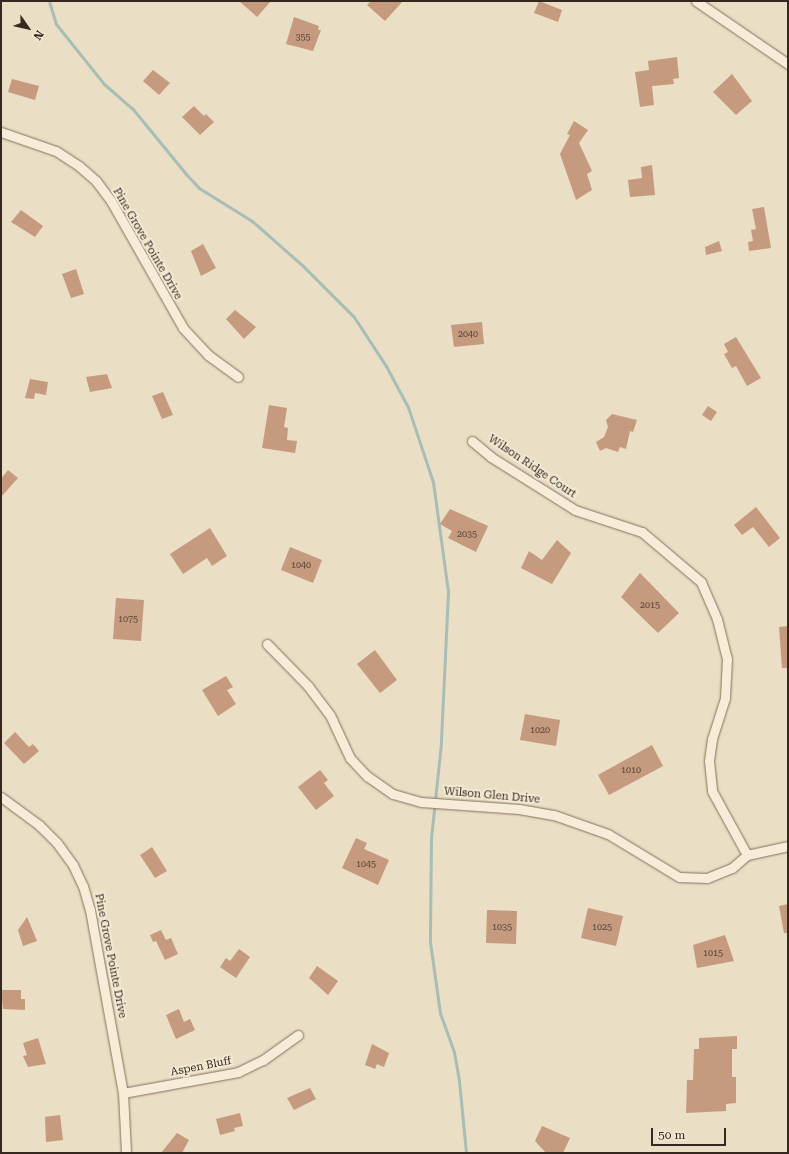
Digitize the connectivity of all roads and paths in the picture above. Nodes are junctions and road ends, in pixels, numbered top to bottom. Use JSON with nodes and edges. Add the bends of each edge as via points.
{"nodes":[{"id":1,"x":696,"y":1,"type":"edge"},
{"id":2,"x":788,"y":64,"type":"edge"},
{"id":3,"x":1,"y":132,"type":"edge"},
{"id":4,"x":238,"y":377,"type":"dead end"},
{"id":5,"x":472,"y":441,"type":"dead end"},
{"id":6,"x":267,"y":644,"type":"dead end"},
{"id":7,"x":1,"y":797,"type":"edge"},
{"id":8,"x":788,"y":846,"type":"edge"},
{"id":9,"x":747,"y":855,"type":"junction"},
{"id":10,"x":298,"y":1035,"type":"dead end"},
{"id":11,"x":123,"y":1093,"type":"junction"},
{"id":12,"x":126,"y":1153,"type":"edge"}],
"edges":[{"from":1,"to":2,"type":"street"},
{"from":3,"to":4,"type":"street","name":"Pine Grove Pointe Drive","via":[[56,150],[96,181],[111,201],[183,328],[208,355]]},
{"from":5,"to":9,"type":"street","name":"Wilson Ridge Court","via":[[491,457],[575,510],[642,532],[701,582],[717,619],[727,659],[725,698],[712,739],[709,761],[712,791]]},
{"from":6,"to":9,"type":"street","name":"Wilson Glen Drive","via":[[308,686],[330,715],[350,758],[367,776],[392,794],[421,802],[519,809],[554,816],[608,834],[679,878],[707,878],[732,868]]},
{"from":7,"to":11,"type":"street","name":"Pine Grove Pointe Drive","via":[[57,842],[84,886]]},
{"from":8,"to":9,"type":"street","name":"Wilson Glen Drive"},
{"from":10,"to":11,"type":"street","name":"Aspen Bluff","via":[[264,1060],[238,1072]]},
{"from":11,"to":12,"type":"street","name":"Pine Grove Pointe Drive"}]}
